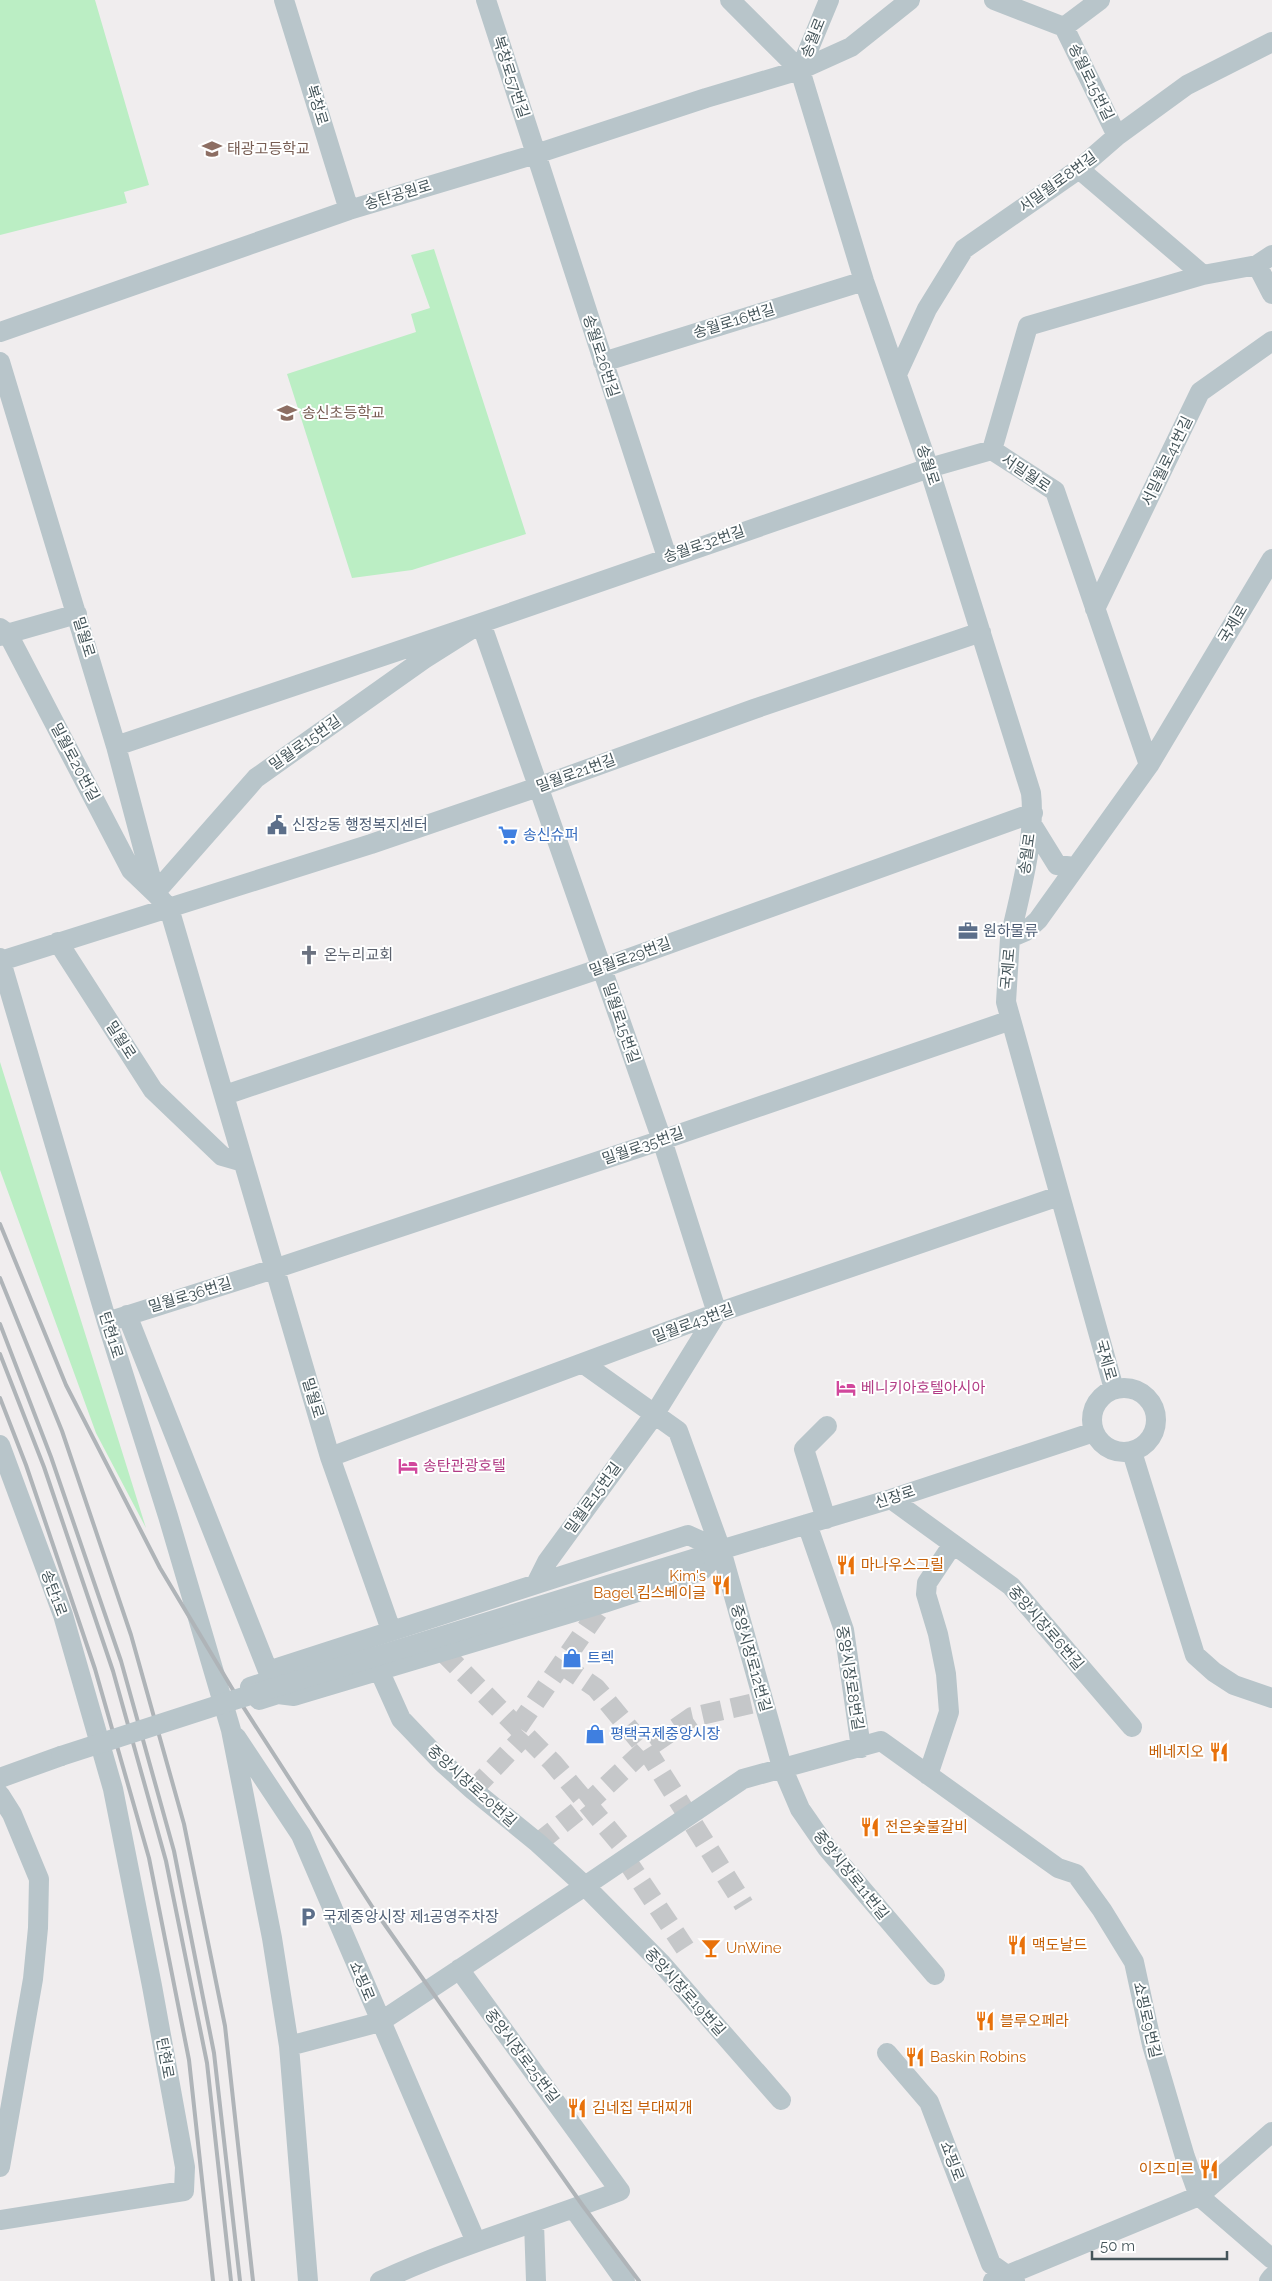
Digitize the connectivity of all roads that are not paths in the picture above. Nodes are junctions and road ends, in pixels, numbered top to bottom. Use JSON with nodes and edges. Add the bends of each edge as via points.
{"nodes":[{"id":1,"x":284,"y":0,"type":"edge"},
{"id":2,"x":486,"y":0,"type":"edge"},
{"id":3,"x":730,"y":0,"type":"edge"},
{"id":4,"x":829,"y":0,"type":"edge"},
{"id":5,"x":910,"y":0,"type":"edge"},
{"id":6,"x":994,"y":0,"type":"edge"},
{"id":7,"x":1100,"y":0,"type":"edge"},
{"id":8,"x":1064,"y":27,"type":"junction"},
{"id":9,"x":1272,"y":42,"type":"edge"},
{"id":10,"x":800,"y":70,"type":"junction"},
{"id":11,"x":1117,"y":136,"type":"junction"},
{"id":12,"x":536,"y":154,"type":"junction"},
{"id":13,"x":1079,"y":169,"type":"junction"},
{"id":14,"x":349,"y":210,"type":"junction"},
{"id":15,"x":1264,"y":260,"type":"edge"},
{"id":16,"x":1203,"y":275,"type":"junction"},
{"id":17,"x":864,"y":281,"type":"junction"},
{"id":18,"x":1272,"y":294,"type":"edge"},
{"id":19,"x":0,"y":332,"type":"edge"},
{"id":20,"x":1272,"y":341,"type":"edge"},
{"id":21,"x":0,"y":362,"type":"edge"},
{"id":22,"x":603,"y":362,"type":"junction"},
{"id":23,"x":897,"y":374,"type":"junction"},
{"id":24,"x":992,"y":450,"type":"junction"},
{"id":25,"x":929,"y":468,"type":"junction"},
{"id":26,"x":667,"y":557,"type":"junction"},
{"id":27,"x":1272,"y":559,"type":"edge"},
{"id":28,"x":1095,"y":609,"type":"junction"},
{"id":29,"x":77,"y":614,"type":"junction"},
{"id":30,"x":481,"y":623,"type":"junction"},
{"id":31,"x":981,"y":632,"type":"junction"},
{"id":32,"x":3,"y":633,"type":"edge"},
{"id":33,"x":116,"y":746,"type":"junction"},
{"id":34,"x":1149,"y":765,"type":"junction"},
{"id":35,"x":538,"y":787,"type":"junction"},
{"id":36,"x":1032,"y":818,"type":"junction"},
{"id":37,"x":1075,"y":867,"type":"junction"},
{"id":38,"x":155,"y":893,"type":"junction"},
{"id":39,"x":169,"y":908,"type":"junction"},
{"id":40,"x":1010,"y":938,"type":"junction"},
{"id":41,"x":58,"y":942,"type":"junction"},
{"id":42,"x":0,"y":959,"type":"edge"},
{"id":43,"x":602,"y":968,"type":"junction"},
{"id":44,"x":1011,"y":1020,"type":"junction"},
{"id":45,"x":224,"y":1095,"type":"junction"},
{"id":46,"x":662,"y":1140,"type":"junction"},
{"id":47,"x":242,"y":1162,"type":"junction"},
{"id":48,"x":1059,"y":1196,"type":"junction"},
{"id":49,"x":274,"y":1269,"type":"junction"},
{"id":50,"x":717,"y":1313,"type":"junction"},
{"id":51,"x":127,"y":1315,"type":"junction"},
{"id":52,"x":107,"y":1322,"type":"junction"},
{"id":53,"x":584,"y":1364,"type":"junction"},
{"id":54,"x":1114,"y":1390,"type":"junction"},
{"id":55,"x":654,"y":1415,"type":"junction"},
{"id":56,"x":827,"y":1426,"type":"dead end"},
{"id":57,"x":1094,"y":1432,"type":"junction"},
{"id":58,"x":0,"y":1445,"type":"edge"},
{"id":59,"x":1132,"y":1452,"type":"junction"},
{"id":60,"x":330,"y":1457,"type":"junction"},
{"id":61,"x":891,"y":1499,"type":"junction"},
{"id":62,"x":817,"y":1522,"type":"junction"},
{"id":63,"x":953,"y":1544,"type":"junction"},
{"id":64,"x":721,"y":1550,"type":"junction"},
{"id":65,"x":536,"y":1584,"type":"junction"},
{"id":66,"x":391,"y":1630,"type":"junction"},
{"id":67,"x":379,"y":1670,"type":"junction"},
{"id":68,"x":268,"y":1671,"type":"junction"},
{"id":69,"x":1272,"y":1698,"type":"edge"},
{"id":70,"x":226,"y":1712,"type":"junction"},
{"id":71,"x":1132,"y":1727,"type":"dead end"},
{"id":72,"x":100,"y":1743,"type":"joint"},
{"id":73,"x":861,"y":1748,"type":"junction"},
{"id":74,"x":782,"y":1767,"type":"junction"},
{"id":75,"x":928,"y":1775,"type":"junction"},
{"id":76,"x":0,"y":1778,"type":"edge"},
{"id":77,"x":0,"y":1795,"type":"edge"},
{"id":78,"x":585,"y":1886,"type":"junction"},
{"id":79,"x":459,"y":1969,"type":"junction"},
{"id":80,"x":935,"y":1975,"type":"dead end"},
{"id":81,"x":380,"y":2022,"type":"junction"},
{"id":82,"x":289,"y":2046,"type":"junction"},
{"id":83,"x":887,"y":2053,"type":"dead end"},
{"id":84,"x":781,"y":2100,"type":"dead end"},
{"id":85,"x":1272,"y":2132,"type":"edge"},
{"id":86,"x":0,"y":2167,"type":"edge"},
{"id":87,"x":1199,"y":2196,"type":"junction"},
{"id":88,"x":574,"y":2209,"type":"junction"},
{"id":89,"x":0,"y":2220,"type":"edge"},
{"id":90,"x":534,"y":2223,"type":"junction"},
{"id":91,"x":476,"y":2242,"type":"junction"},
{"id":92,"x":1272,"y":2259,"type":"edge"},
{"id":93,"x":1272,"y":2277,"type":"edge"},
{"id":94,"x":1004,"y":2279,"type":"edge"},
{"id":95,"x":308,"y":2281,"type":"edge"},
{"id":96,"x":380,"y":2281,"type":"edge"},
{"id":97,"x":536,"y":2281,"type":"edge"},
{"id":98,"x":625,"y":2281,"type":"edge"},
{"id":99,"x":1269,"y":2281,"type":"edge"}],
"edges":[{"from":1,"to":14,"type":"street","name":"복창로"},
{"from":2,"to":12,"type":"street","name":"복창로57번길"},
{"from":3,"to":10,"type":"street"},
{"from":4,"to":10,"type":"street","name":"송월로"},
{"from":5,"to":10,"type":"street","via":[[851,47]]},
{"from":6,"to":8,"type":"street","name":"송월로15번길"},
{"from":7,"to":8,"type":"street","name":"송월로15번길"},
{"from":8,"to":11,"type":"street","name":"송월로15번길"},
{"from":9,"to":11,"type":"street","name":"서밀월로8번길","via":[[1187,85]]},
{"from":10,"to":12,"type":"street","name":"송탄공원로"},
{"from":10,"to":17,"type":"street","name":"송월로"},
{"from":11,"to":13,"type":"street","name":"서밀월로8번길"},
{"from":12,"to":14,"type":"street","name":"송탄공원로"},
{"from":12,"to":22,"type":"street","name":"송월로26번길"},
{"from":13,"to":16,"type":"street"},
{"from":13,"to":23,"type":"street","name":"서밀월로8번길","via":[[964,249],[928,309]]},
{"from":14,"to":19,"type":"street","name":"송탄공원로"},
{"from":15,"to":16,"type":"street","name":"서밀월로"},
{"from":15,"to":18,"type":"street"},
{"from":16,"to":24,"type":"street","name":"서밀월로","via":[[1028,326]]},
{"from":17,"to":22,"type":"street","name":"송월로16번길"},
{"from":17,"to":23,"type":"street","name":"송월로"},
{"from":20,"to":28,"type":"street","name":"서밀월로41번길","via":[[1200,392]]},
{"from":21,"to":29,"type":"street","name":"밀월로"},
{"from":22,"to":26,"type":"street","name":"송월로26번길"},
{"from":23,"to":25,"type":"street","name":"송월로"},
{"from":24,"to":25,"type":"street","name":"송월로32번길"},
{"from":24,"to":28,"type":"street","name":"서밀월로","via":[[1055,491]]},
{"from":25,"to":26,"type":"street","name":"송월로32번길"},
{"from":25,"to":31,"type":"street","name":"송월로"},
{"from":26,"to":30,"type":"street","name":"송월로32번길"},
{"from":27,"to":34,"type":"street","name":"국제로"},
{"from":28,"to":34,"type":"street","name":"서밀월로"},
{"from":29,"to":32,"type":"street"},
{"from":29,"to":33,"type":"street","name":"밀월로"},
{"from":30,"to":33,"type":"street"},
{"from":30,"to":35,"type":"street","name":"밀월로15번길"},
{"from":30,"to":38,"type":"street","name":"밀월로15번길","via":[[424,659],[256,778]]},
{"from":31,"to":35,"type":"street","name":"밀월로21번길"},
{"from":31,"to":36,"type":"street","name":"송월로","via":[[1028,780]]},
{"from":32,"to":38,"type":"street","name":"밀월로20번길","via":[[132,870]]},
{"from":33,"to":38,"type":"street","name":"밀월로"},
{"from":34,"to":37,"type":"street","name":"국제로"},
{"from":35,"to":39,"type":"street","name":"밀월로21번길"},
{"from":35,"to":43,"type":"street","name":"밀월로15번길"},
{"from":36,"to":37,"type":"street","via":[[1057,865]]},
{"from":36,"to":40,"type":"street","name":"송월로"},
{"from":36,"to":43,"type":"street","name":"밀월로29번길"},
{"from":37,"to":40,"type":"street","name":"국제로","via":[[1033,925]]},
{"from":38,"to":39,"type":"street","name":"밀월로"},
{"from":39,"to":41,"type":"street"},
{"from":39,"to":45,"type":"street","name":"밀월로"},
{"from":40,"to":44,"type":"street","name":"국제로","via":[[1005,989]]},
{"from":41,"to":42,"type":"street"},
{"from":41,"to":47,"type":"street","name":"밀월로","via":[[153,1090],[222,1156]]},
{"from":42,"to":52,"type":"street","name":"탄현1로"},
{"from":43,"to":45,"type":"street","name":"밀월로29번길"},
{"from":43,"to":46,"type":"street","name":"밀월로15번길"},
{"from":44,"to":46,"type":"street","name":"밀월로35번길"},
{"from":44,"to":48,"type":"street","name":"국제로"},
{"from":45,"to":47,"type":"street","name":"밀월로"},
{"from":46,"to":49,"type":"street","name":"밀월로35번길"},
{"from":46,"to":50,"type":"street","name":"밀월로15번길"},
{"from":47,"to":49,"type":"street","name":"밀월로"},
{"from":48,"to":50,"type":"street","name":"밀월로43번길"},
{"from":48,"to":54,"type":"street","name":"국제로"},
{"from":49,"to":51,"type":"street","name":"밀월로36번길"},
{"from":49,"to":60,"type":"street","name":"밀월로"},
{"from":50,"to":53,"type":"street","name":"밀월로43번길"},
{"from":50,"to":55,"type":"street","name":"밀월로15번길"},
{"from":51,"to":52,"type":"street","name":"밀월로36번길"},
{"from":51,"to":68,"type":"street"},
{"from":52,"to":70,"type":"street","name":"탄현1로"},
{"from":53,"to":55,"type":"street"},
{"from":53,"to":60,"type":"street","name":"밀월로43번길"},
{"from":54,"to":57,"type":"street","via":[[1106,1393],[1095,1406]]},
{"from":54,"to":59,"type":"street","via":[[1123,1388],[1139,1392],[1152,1404],[1155,1412],[1156,1429],[1152,1436]]},
{"from":55,"to":64,"type":"street","via":[[678,1431]]},
{"from":55,"to":65,"type":"street","name":"밀월로15번길","via":[[547,1562]]},
{"from":56,"to":62,"type":"street","name":"중앙시장로8번길","via":[[804,1449]]},
{"from":57,"to":59,"type":"street","via":[[1105,1447]]},
{"from":57,"to":61,"type":"street","name":"신장로"},
{"from":58,"to":72,"type":"street","name":"송탄1로","via":[[63,1615]]},
{"from":59,"to":69,"type":"street","via":[[1195,1655],[1234,1685]]},
{"from":60,"to":66,"type":"street","name":"밀월로"},
{"from":61,"to":62,"type":"street","name":"신장로"},
{"from":61,"to":63,"type":"street","name":"중앙시장로6번길"},
{"from":62,"to":64,"type":"street","name":"신장로"},
{"from":62,"to":73,"type":"street","name":"중앙시장로8번길","via":[[844,1630]]},
{"from":63,"to":71,"type":"street","name":"중앙시장로6번길","via":[[1011,1586]]},
{"from":63,"to":75,"type":"street","via":[[927,1583],[926,1594],[946,1674],[949,1712]]},
{"from":64,"to":65,"type":"street","via":[[688,1535]]},
{"from":64,"to":67,"type":"street","via":[[701,1571]]},
{"from":64,"to":74,"type":"street","name":"중앙시장로12번길"},
{"from":64,"to":76,"type":"street","name":"신장로","bridge":true,"via":[[234,1700]]},
{"from":65,"to":66,"type":"street"},
{"from":66,"to":68,"type":"street"},
{"from":67,"to":70,"type":"street","via":[[294,1696],[278,1694]]},
{"from":67,"to":78,"type":"street","name":"중앙시장로20번길","via":[[401,1719],[473,1790]]},
{"from":68,"to":70,"type":"street","via":[[272,1680]]},
{"from":70,"to":81,"type":"street","name":"쇼핑로","via":[[301,1835]]},
{"from":70,"to":82,"type":"street","via":[[272,1938]]},
{"from":72,"to":89,"type":"street","name":"탄현로","via":[[113,1789],[152,1986],[185,2167],[184,2192]]},
{"from":73,"to":74,"type":"street"},
{"from":73,"to":75,"type":"street","name":"쇼핑로9번길","via":[[881,1741]]},
{"from":74,"to":78,"type":"street","via":[[743,1779]]},
{"from":74,"to":80,"type":"street","name":"중앙시장로11번길","via":[[800,1809],[826,1848]]},
{"from":75,"to":87,"type":"street","name":"쇼핑로9번길","via":[[1058,1868],[1076,1874],[1102,1910],[1134,1962],[1152,2045]]},
{"from":77,"to":86,"type":"street","via":[[12,1814],[39,1879],[33,1979]]},
{"from":78,"to":79,"type":"street"},
{"from":78,"to":84,"type":"street","name":"중앙시장로19번길","via":[[662,1964]]},
{"from":79,"to":81,"type":"street"},
{"from":79,"to":88,"type":"street","name":"중앙시장로25번길","via":[[620,2191]]},
{"from":81,"to":82,"type":"street"},
{"from":81,"to":91,"type":"street","name":"쇼핑로"},
{"from":82,"to":95,"type":"street"},
{"from":83,"to":94,"type":"street","name":"쇼핑로","via":[[929,2102],[991,2264]]},
{"from":85,"to":87,"type":"street"},
{"from":87,"to":92,"type":"street"},
{"from":87,"to":94,"type":"street"},
{"from":88,"to":90,"type":"street"},
{"from":88,"to":98,"type":"street"},
{"from":90,"to":91,"type":"street"},
{"from":90,"to":97,"type":"street"},
{"from":91,"to":96,"type":"street"},
{"from":93,"to":99,"type":"street"}]}
